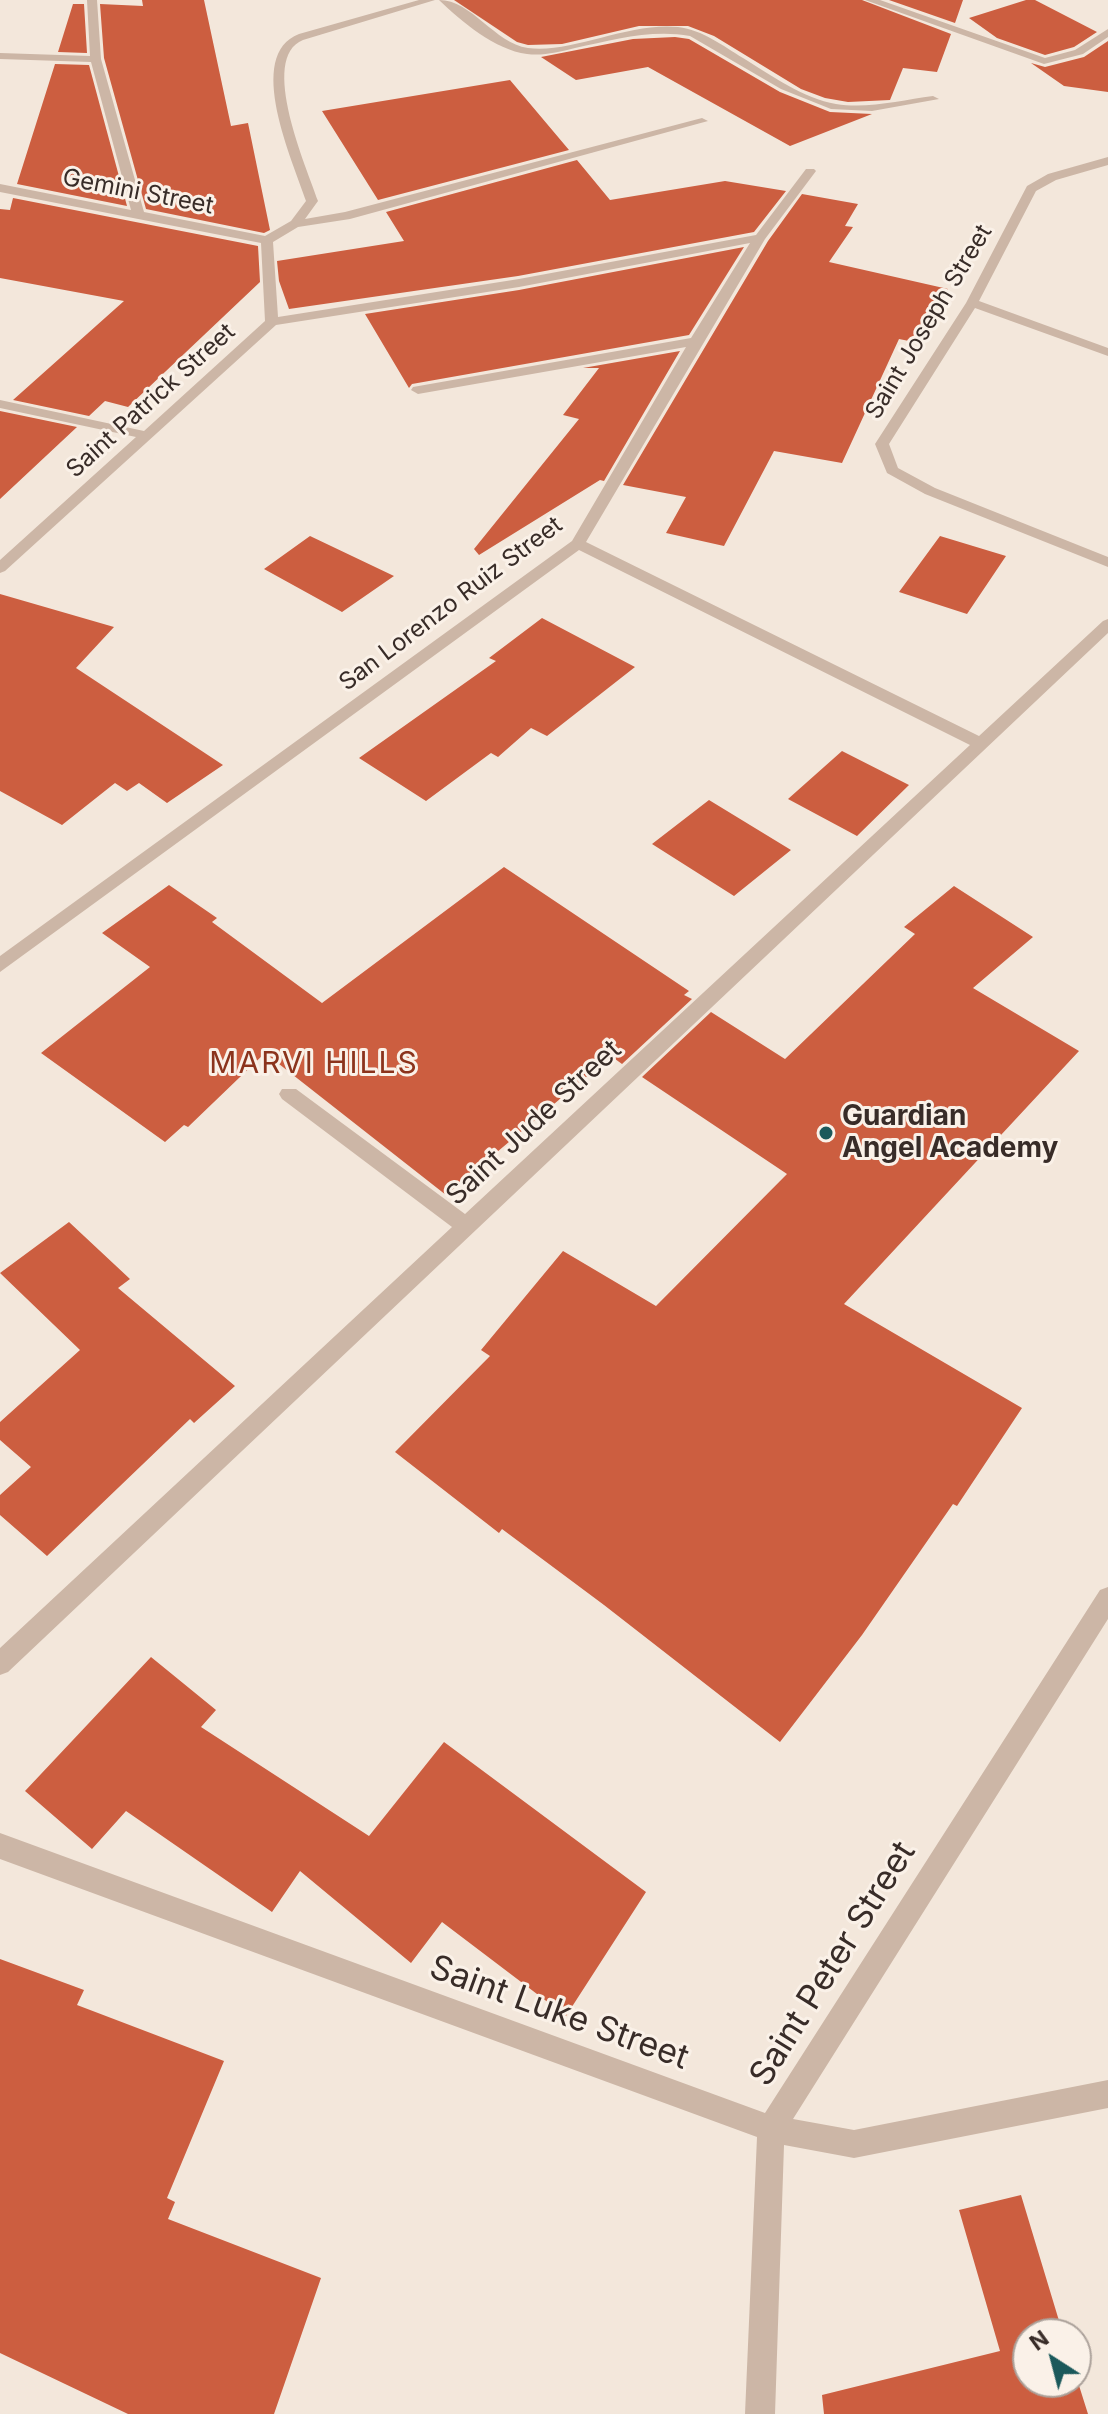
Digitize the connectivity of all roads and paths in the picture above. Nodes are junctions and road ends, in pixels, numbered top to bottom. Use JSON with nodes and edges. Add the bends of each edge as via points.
{"nodes":[{"id":1,"x":92,"y":0,"type":"edge"},
{"id":2,"x":430,"y":0,"type":"edge"},
{"id":3,"x":444,"y":0,"type":"edge"},
{"id":4,"x":870,"y":0,"type":"edge"},
{"id":5,"x":1108,"y":32,"type":"edge"},
{"id":6,"x":0,"y":56,"type":"edge"},
{"id":7,"x":96,"y":59,"type":"junction"},
{"id":8,"x":933,"y":99,"type":"dead end"},
{"id":9,"x":702,"y":121,"type":"dead end"},
{"id":10,"x":1108,"y":161,"type":"edge"},
{"id":11,"x":1078,"y":168,"type":"junction"},
{"id":12,"x":810,"y":171,"type":"dead end"},
{"id":13,"x":1108,"y":178,"type":"edge"},
{"id":14,"x":0,"y":188,"type":"edge"},
{"id":15,"x":138,"y":213,"type":"junction"},
{"id":16,"x":295,"y":224,"type":"junction"},
{"id":17,"x":760,"y":238,"type":"junction"},
{"id":18,"x":267,"y":240,"type":"junction"},
{"id":19,"x":972,"y":303,"type":"junction"},
{"id":20,"x":272,"y":322,"type":"junction"},
{"id":21,"x":696,"y":341,"type":"junction"},
{"id":22,"x":1108,"y":352,"type":"edge"},
{"id":23,"x":418,"y":390,"type":"dead end"},
{"id":24,"x":0,"y":404,"type":"edge"},
{"id":25,"x":145,"y":435,"type":"junction"},
{"id":26,"x":578,"y":544,"type":"junction"},
{"id":27,"x":1108,"y":562,"type":"edge"},
{"id":28,"x":0,"y":568,"type":"edge"},
{"id":29,"x":1108,"y":624,"type":"edge"},
{"id":30,"x":980,"y":743,"type":"junction"},
{"id":31,"x":0,"y":965,"type":"edge"},
{"id":32,"x":289,"y":1094,"type":"dead end"},
{"id":33,"x":466,"y":1226,"type":"junction"},
{"id":34,"x":1108,"y":1598,"type":"edge"},
{"id":35,"x":0,"y":1664,"type":"edge"},
{"id":36,"x":0,"y":1846,"type":"edge"},
{"id":37,"x":1108,"y":2094,"type":"edge"},
{"id":38,"x":771,"y":2129,"type":"junction"},
{"id":39,"x":760,"y":2414,"type":"edge"}],
"edges":[{"from":1,"to":7,"type":"street"},
{"from":2,"to":16,"type":"street","via":[[303,36],[288,42],[280,53],[278,99],[312,201]]},
{"from":3,"to":8,"type":"street","via":[[526,51],[654,28],[677,29],[831,107]]},
{"from":4,"to":5,"type":"street","via":[[1044,61],[1079,52]]},
{"from":6,"to":7,"type":"street"},
{"from":7,"to":15,"type":"street"},
{"from":9,"to":16,"type":"street","via":[[346,216]]},
{"from":10,"to":11,"type":"street","name":"Saint Joseph Street"},
{"from":11,"to":13,"type":"street"},
{"from":11,"to":19,"type":"street","name":"Saint Joseph Street","via":[[1031,189]]},
{"from":12,"to":17,"type":"street","name":"San Lorenzo Ruiz Street"},
{"from":14,"to":15,"type":"street","name":"Gemini Street"},
{"from":15,"to":18,"type":"street","name":"Gemini Street"},
{"from":16,"to":18,"type":"street"},
{"from":17,"to":20,"type":"street"},
{"from":17,"to":21,"type":"street","name":"San Lorenzo Ruiz Street"},
{"from":18,"to":20,"type":"street","name":"Saint Patrick Street"},
{"from":19,"to":22,"type":"street"},
{"from":19,"to":27,"type":"street","name":"Saint Joseph Street","via":[[882,444],[892,470],[930,491]]},
{"from":20,"to":25,"type":"street","name":"Saint Patrick Street"},
{"from":21,"to":23,"type":"street"},
{"from":21,"to":26,"type":"street","name":"San Lorenzo Ruiz Street"},
{"from":24,"to":25,"type":"street"},
{"from":25,"to":28,"type":"street","name":"Saint Patrick Street"},
{"from":26,"to":30,"type":"street"},
{"from":26,"to":31,"type":"street","name":"San Lorenzo Ruiz Street"},
{"from":29,"to":30,"type":"street","name":"Saint Jude Street"},
{"from":30,"to":33,"type":"street","name":"Saint Jude Street"},
{"from":32,"to":33,"type":"street"},
{"from":33,"to":35,"type":"street","name":"Saint Jude Street"},
{"from":34,"to":38,"type":"street","name":"Saint Peter Street"},
{"from":36,"to":38,"type":"street","name":"Saint Luke Street"},
{"from":37,"to":38,"type":"street","name":"Saint Luke Street","via":[[854,2144]]},
{"from":38,"to":39,"type":"street","name":"Saint Peter Street"}]}
